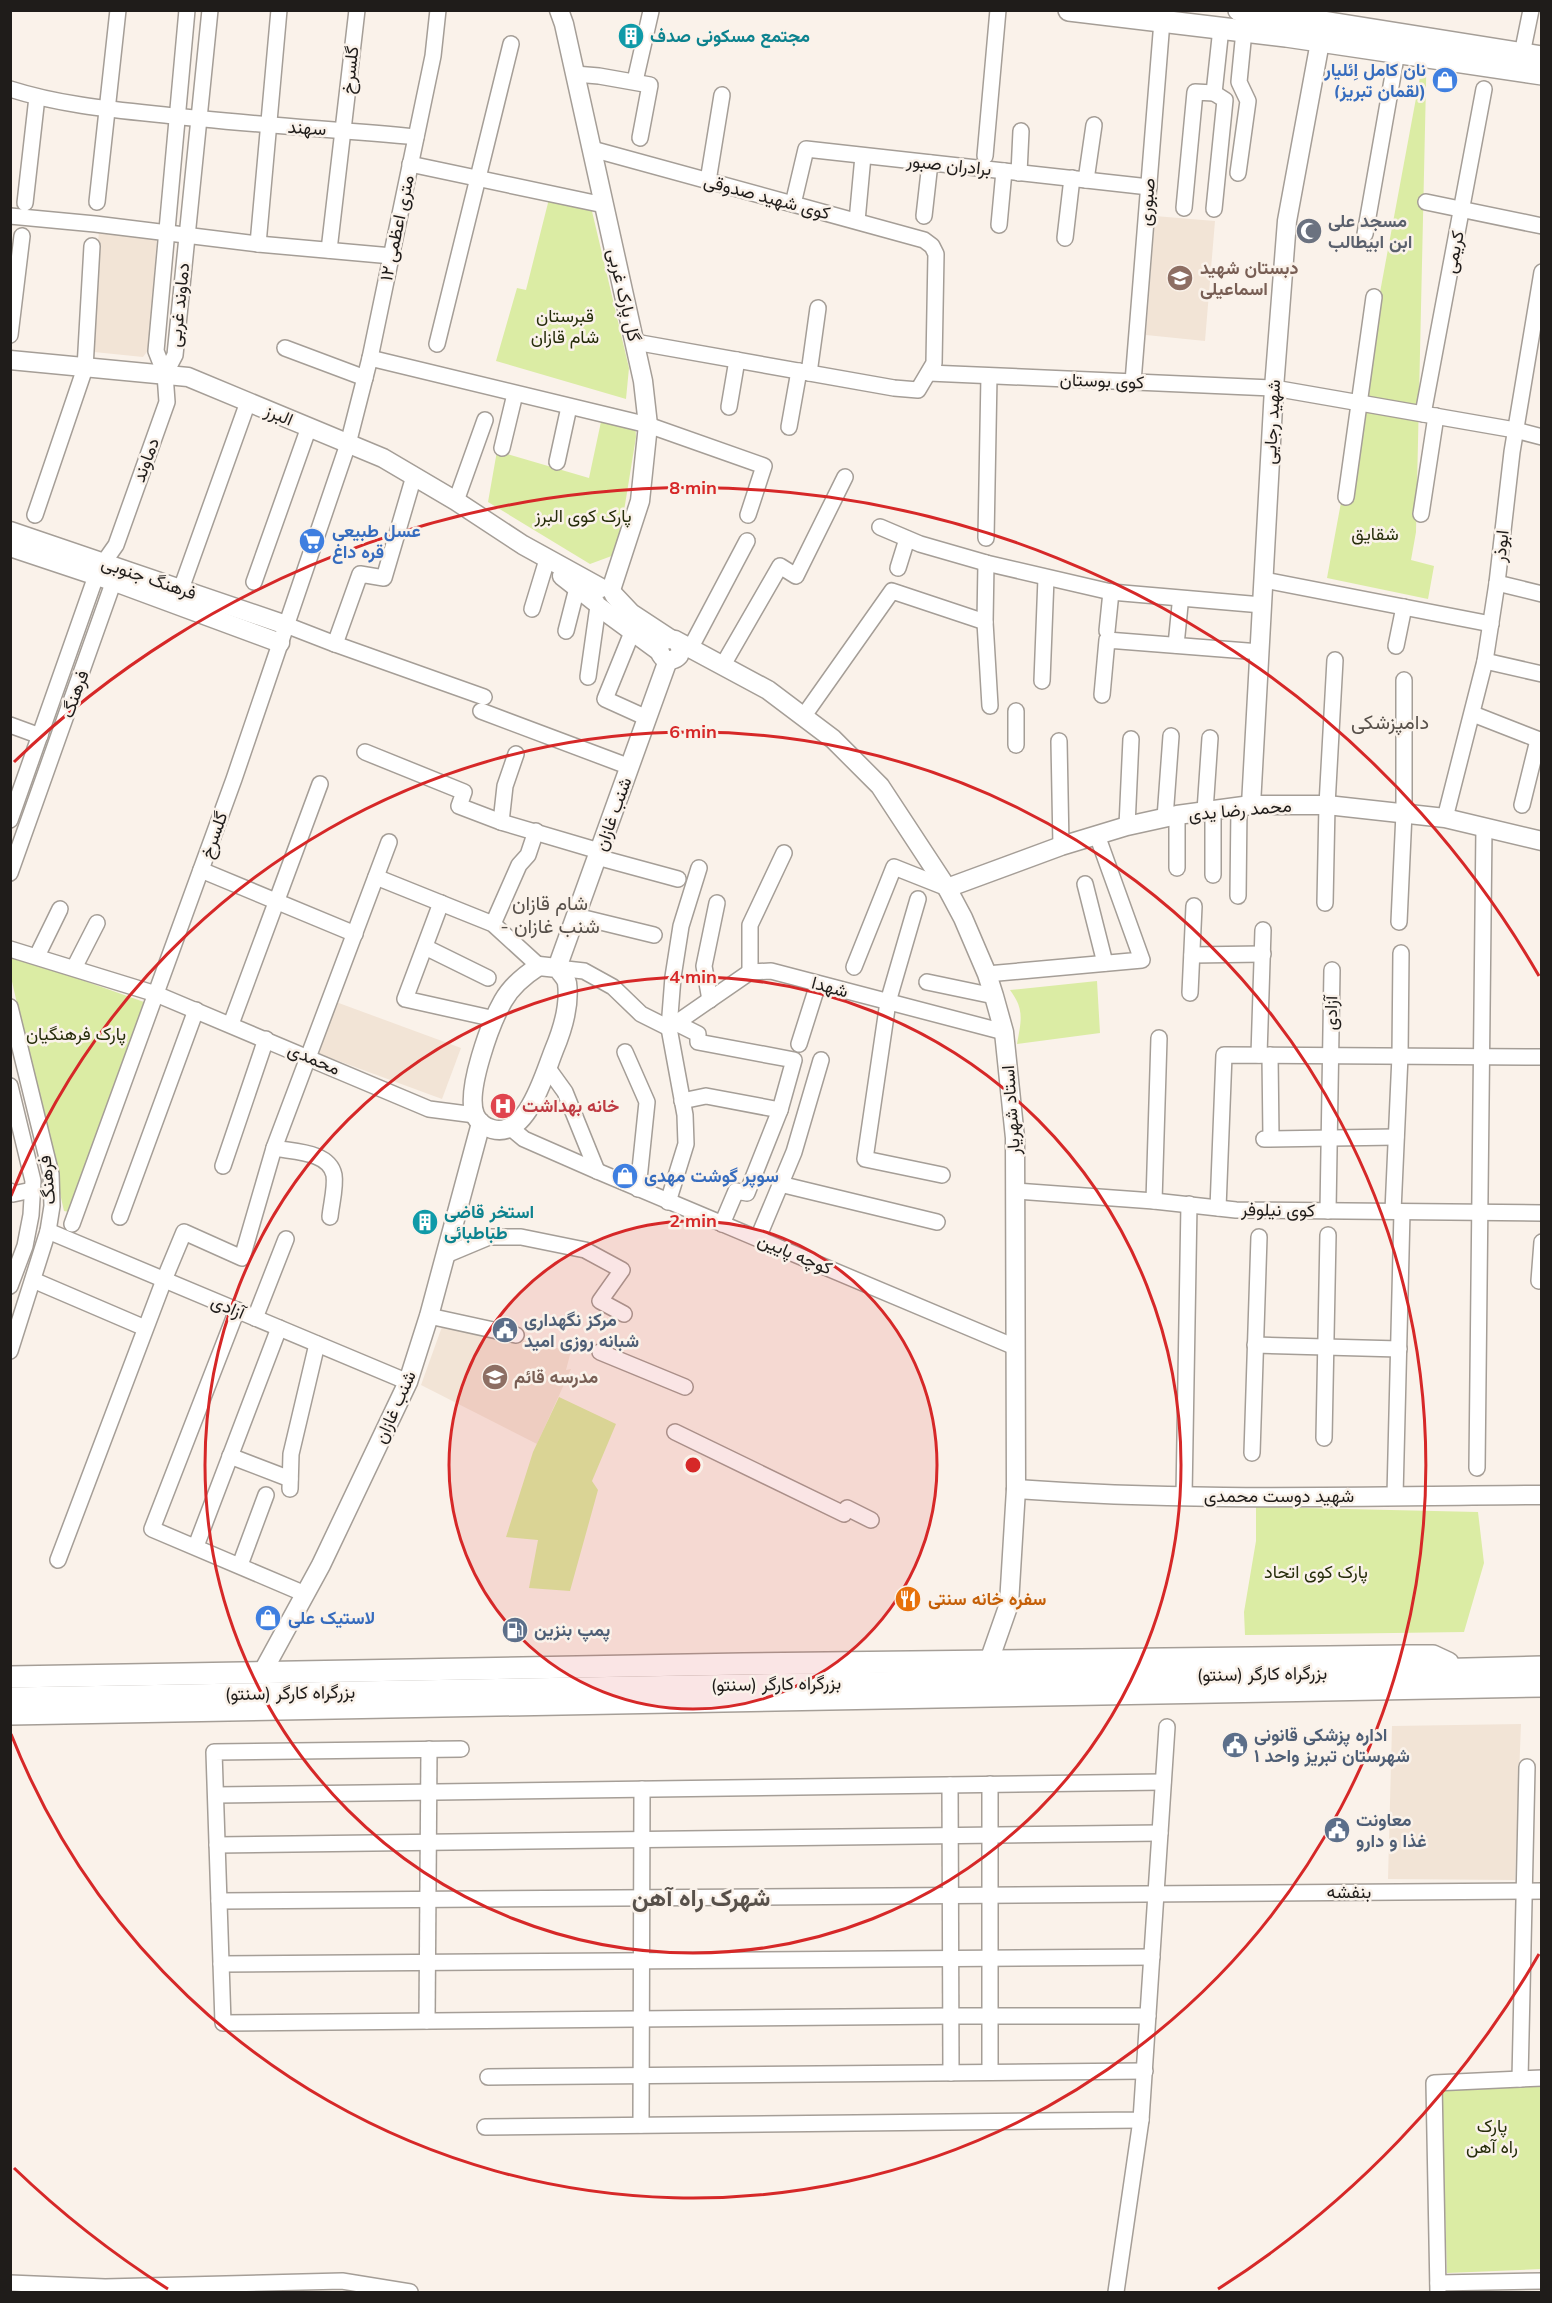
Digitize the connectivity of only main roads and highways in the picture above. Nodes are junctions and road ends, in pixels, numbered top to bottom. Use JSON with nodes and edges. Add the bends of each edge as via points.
{"nodes":[{"id":1,"x":1069,"y":10,"type":"edge"},
{"id":2,"x":1239,"y":10,"type":"edge"},
{"id":3,"x":562,"y":15,"type":"edge"},
{"id":4,"x":1320,"y":42,"type":"junction"},
{"id":5,"x":1532,"y":56,"type":"edge"},
{"id":6,"x":1542,"y":74,"type":"edge"},
{"id":7,"x":10,"y":360,"type":"edge"},
{"id":8,"x":10,"y":531,"type":"edge"},
{"id":9,"x":523,"y":545,"type":"junction"},
{"id":10,"x":10,"y":547,"type":"edge"},
{"id":11,"x":108,"y":572,"type":"junction"},
{"id":12,"x":604,"y":597,"type":"junction"},
{"id":13,"x":286,"y":626,"type":"road end"},
{"id":14,"x":280,"y":643,"type":"road end"},
{"id":15,"x":673,"y":649,"type":"junction"},
{"id":16,"x":1245,"y":806,"type":"junction"},
{"id":17,"x":1542,"y":841,"type":"edge"},
{"id":18,"x":948,"y":888,"type":"junction"},
{"id":19,"x":548,"y":967,"type":"junction"},
{"id":20,"x":478,"y":1119,"type":"junction"},
{"id":21,"x":1016,"y":1489,"type":"junction"},
{"id":22,"x":1542,"y":1496,"type":"edge"},
{"id":23,"x":988,"y":1661,"type":"junction"},
{"id":24,"x":1462,"y":1670,"type":"junction"},
{"id":25,"x":262,"y":1673,"type":"junction"},
{"id":26,"x":10,"y":1677,"type":"edge"},
{"id":27,"x":1538,"y":1678,"type":"edge"},
{"id":28,"x":517,"y":1679,"type":"junction"},
{"id":29,"x":10,"y":1698,"type":"edge"},
{"id":30,"x":10,"y":1714,"type":"edge"}],
"edges":[{"from":1,"to":4,"type":"highway"},
{"from":2,"to":5,"type":"highway"},
{"from":3,"to":12,"type":"main road","name":"گل پارک غربی","via":[[644,381],[648,425],[640,501],[620,566]]},
{"from":4,"to":6,"type":"highway"},
{"from":4,"to":16,"type":"main road","name":"شهید رجایی","via":[[1287,221],[1260,652]]},
{"from":7,"to":9,"type":"main road","name":"البرز","via":[[188,377],[383,458]]},
{"from":8,"to":11,"type":"main road","name":"فرهنگ جنوبی"},
{"from":9,"to":12,"type":"main road","name":"البرز"},
{"from":9,"to":12,"type":"main road","name":"البرز","via":[[577,588]]},
{"from":10,"to":11,"type":"main road"},
{"from":11,"to":13,"type":"main road","name":"فرهنگ جنوبی","via":[[181,589]]},
{"from":11,"to":14,"type":"main road"},
{"from":12,"to":15,"type":"main road","name":"البرز","via":[[631,613]]},
{"from":12,"to":15,"type":"main road","name":"البرز","via":[[633,630]]},
{"from":15,"to":18,"type":"main road","name":"استاد شهریار","via":[[723,665],[768,690],[833,739],[880,786]]},
{"from":15,"to":19,"type":"main road","name":"شنب غازان","via":[[576,916]]},
{"from":16,"to":17,"type":"main road","name":"محمد رضا یدی","via":[[1327,805],[1404,813],[1445,818]]},
{"from":16,"to":18,"type":"main road","name":"محمد رضا یدی","via":[[1127,826]]},
{"from":18,"to":21,"type":"main road","name":"استاد شهریار","via":[[987,974],[1004,1032],[1015,1138]]},
{"from":19,"to":20,"type":"main road","name":"شنب غازان","via":[[521,978],[495,1018],[478,1066],[474,1099]]},
{"from":19,"to":20,"type":"main road","via":[[567,981],[566,1007],[559,1038],[525,1116],[512,1129],[499,1131],[484,1127]]},
{"from":20,"to":25,"type":"main road","name":"شنب غازان","via":[[446,1255],[408,1382],[321,1565]]},
{"from":21,"to":22,"type":"main road","name":"شهید دوست محمدی","via":[[1184,1496]]},
{"from":21,"to":23,"type":"main road","name":"استاد شهریار","via":[[1009,1604]]},
{"from":23,"to":24,"type":"highway","via":[[1433,1656]]},
{"from":23,"to":28,"type":"highway"},
{"from":24,"to":27,"type":"highway","name":"بزرگراه کارگر (سنتو)"},
{"from":24,"to":28,"type":"highway","name":"بزرگراه کارگر (سنتو)","via":[[1034,1680]]},
{"from":25,"to":26,"type":"highway"},
{"from":25,"to":28,"type":"highway"},
{"from":27,"to":30,"type":"highway","name":"بزرگراه کارگر (سنتو)"},
{"from":28,"to":29,"type":"highway","name":"بزرگراه کارگر (سنتو)"}]}
